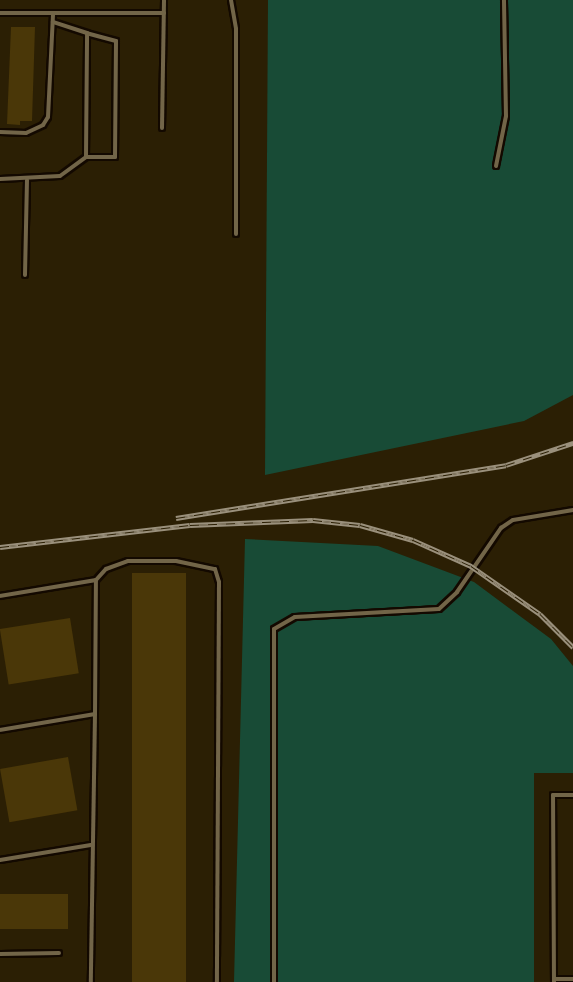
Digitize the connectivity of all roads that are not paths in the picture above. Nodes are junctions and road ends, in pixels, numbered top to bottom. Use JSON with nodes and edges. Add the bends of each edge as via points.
{"nodes":[{"id":1,"x":164,"y":0,"type":"edge"},
{"id":2,"x":231,"y":0,"type":"edge"},
{"id":3,"x":504,"y":0,"type":"edge"},
{"id":4,"x":0,"y":13,"type":"edge"},
{"id":5,"x":53,"y":13,"type":"junction"},
{"id":6,"x":164,"y":13,"type":"junction"},
{"id":7,"x":53,"y":22,"type":"junction"},
{"id":8,"x":87,"y":33,"type":"junction"},
{"id":9,"x":162,"y":128,"type":"dead end"},
{"id":10,"x":0,"y":132,"type":"edge"},
{"id":11,"x":86,"y":157,"type":"junction"},
{"id":12,"x":496,"y":166,"type":"dead end"},
{"id":13,"x":0,"y":179,"type":"edge"},
{"id":14,"x":27,"y":180,"type":"junction"},
{"id":15,"x":236,"y":234,"type":"dead end"},
{"id":16,"x":25,"y":275,"type":"dead end"},
{"id":17,"x":573,"y":510,"type":"edge"},
{"id":18,"x":96,"y":580,"type":"junction"},
{"id":19,"x":0,"y":596,"type":"edge"},
{"id":20,"x":95,"y":714,"type":"junction"},
{"id":21,"x":0,"y":730,"type":"edge"},
{"id":22,"x":573,"y":795,"type":"edge"},
{"id":23,"x":91,"y":845,"type":"junction"},
{"id":24,"x":0,"y":860,"type":"edge"},
{"id":25,"x":59,"y":953,"type":"dead end"},
{"id":26,"x":0,"y":954,"type":"edge"},
{"id":27,"x":573,"y":979,"type":"edge"},
{"id":28,"x":554,"y":981,"type":"edge"},
{"id":29,"x":91,"y":982,"type":"edge"},
{"id":30,"x":217,"y":982,"type":"edge"},
{"id":31,"x":274,"y":982,"type":"edge"}],
"edges":[{"from":1,"to":6,"type":"lane"},
{"from":2,"to":15,"type":"lane","via":[[236,29]]},
{"from":3,"to":12,"type":"lane","via":[[506,116]]},
{"from":4,"to":5,"type":"lane"},
{"from":5,"to":6,"type":"lane"},
{"from":5,"to":7,"type":"lane"},
{"from":6,"to":9,"type":"lane"},
{"from":7,"to":8,"type":"lane"},
{"from":7,"to":10,"type":"lane","via":[[48,117],[43,125],[26,133]]},
{"from":8,"to":11,"type":"lane"},
{"from":8,"to":11,"type":"lane","via":[[116,41],[115,157]]},
{"from":11,"to":14,"type":"lane","via":[[60,176]]},
{"from":13,"to":14,"type":"lane"},
{"from":14,"to":16,"type":"lane"},
{"from":17,"to":31,"type":"lane","via":[[513,520],[501,528],[457,592],[439,609],[295,617],[274,630]]},
{"from":18,"to":19,"type":"lane"},
{"from":18,"to":20,"type":"lane"},
{"from":18,"to":30,"type":"lane","via":[[118,562],[177,561],[215,569],[219,582]]},
{"from":20,"to":21,"type":"lane"},
{"from":20,"to":23,"type":"lane"},
{"from":22,"to":28,"type":"lane","via":[[553,795]]},
{"from":23,"to":24,"type":"lane"},
{"from":23,"to":29,"type":"lane"},
{"from":25,"to":26,"type":"lane"},
{"from":27,"to":28,"type":"lane"}]}
